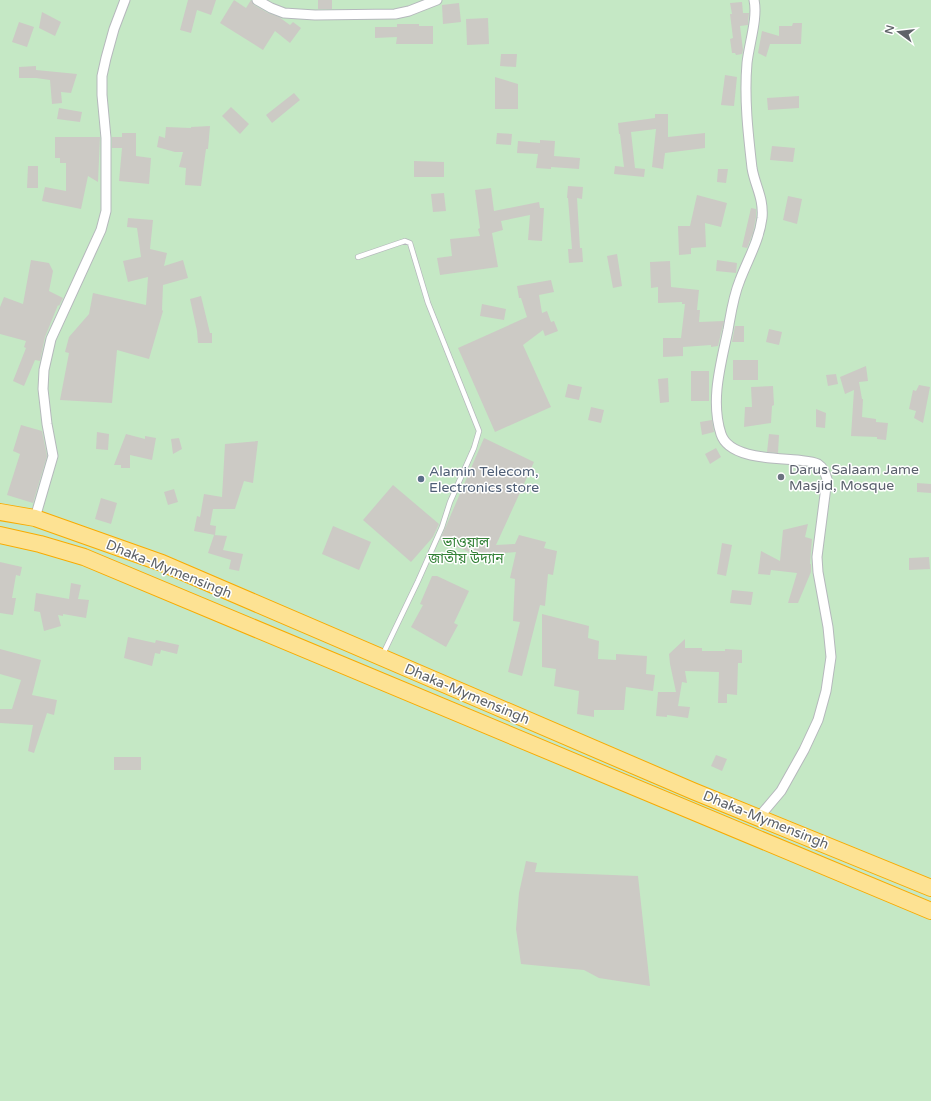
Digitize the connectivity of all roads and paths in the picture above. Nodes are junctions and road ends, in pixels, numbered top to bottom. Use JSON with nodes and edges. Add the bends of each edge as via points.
{"nodes":[{"id":1,"x":125,"y":0,"type":"edge"},
{"id":2,"x":257,"y":0,"type":"edge"},
{"id":3,"x":437,"y":0,"type":"edge"},
{"id":4,"x":754,"y":0,"type":"edge"},
{"id":5,"x":358,"y":257,"type":"dead end"},
{"id":6,"x":0,"y":512,"type":"edge"},
{"id":7,"x":35,"y":518,"type":"junction"},
{"id":8,"x":0,"y":535,"type":"edge"},
{"id":9,"x":381,"y":657,"type":"junction"},
{"id":10,"x":760,"y":817,"type":"junction"},
{"id":11,"x":931,"y":888,"type":"edge"},
{"id":12,"x":931,"y":911,"type":"edge"}],
"edges":[{"from":1,"to":7,"type":"street","via":[[114,28],[102,76],[106,138],[106,211],[101,230],[51,339],[44,370],[43,389],[53,456]]},
{"from":2,"to":3,"type":"street","via":[[284,13],[315,15],[395,14],[409,12]]},
{"from":4,"to":10,"type":"street","via":[[755,18],[747,63],[746,90],[753,169],[762,202],[762,217],[758,237],[732,304],[717,387],[719,426],[722,437],[736,450],[760,457],[813,462],[824,469],[828,479],[817,557],[831,657],[818,720],[781,791]]},
{"from":5,"to":9,"type":"lane","via":[[405,241],[410,243],[428,303],[478,431],[474,448],[439,534]]},
{"from":6,"to":7,"type":"highway","name":"Dhaka-Mymensingh"},
{"from":7,"to":9,"type":"highway","name":"Dhaka-Mymensingh","via":[[162,563]]},
{"from":8,"to":12,"type":"highway","name":"Dhaka-Mymensingh","via":[[84,557]]},
{"from":9,"to":10,"type":"highway","name":"Dhaka-Mymensingh","via":[[693,791]]},
{"from":10,"to":11,"type":"highway","name":"Dhaka-Mymensingh"}]}
